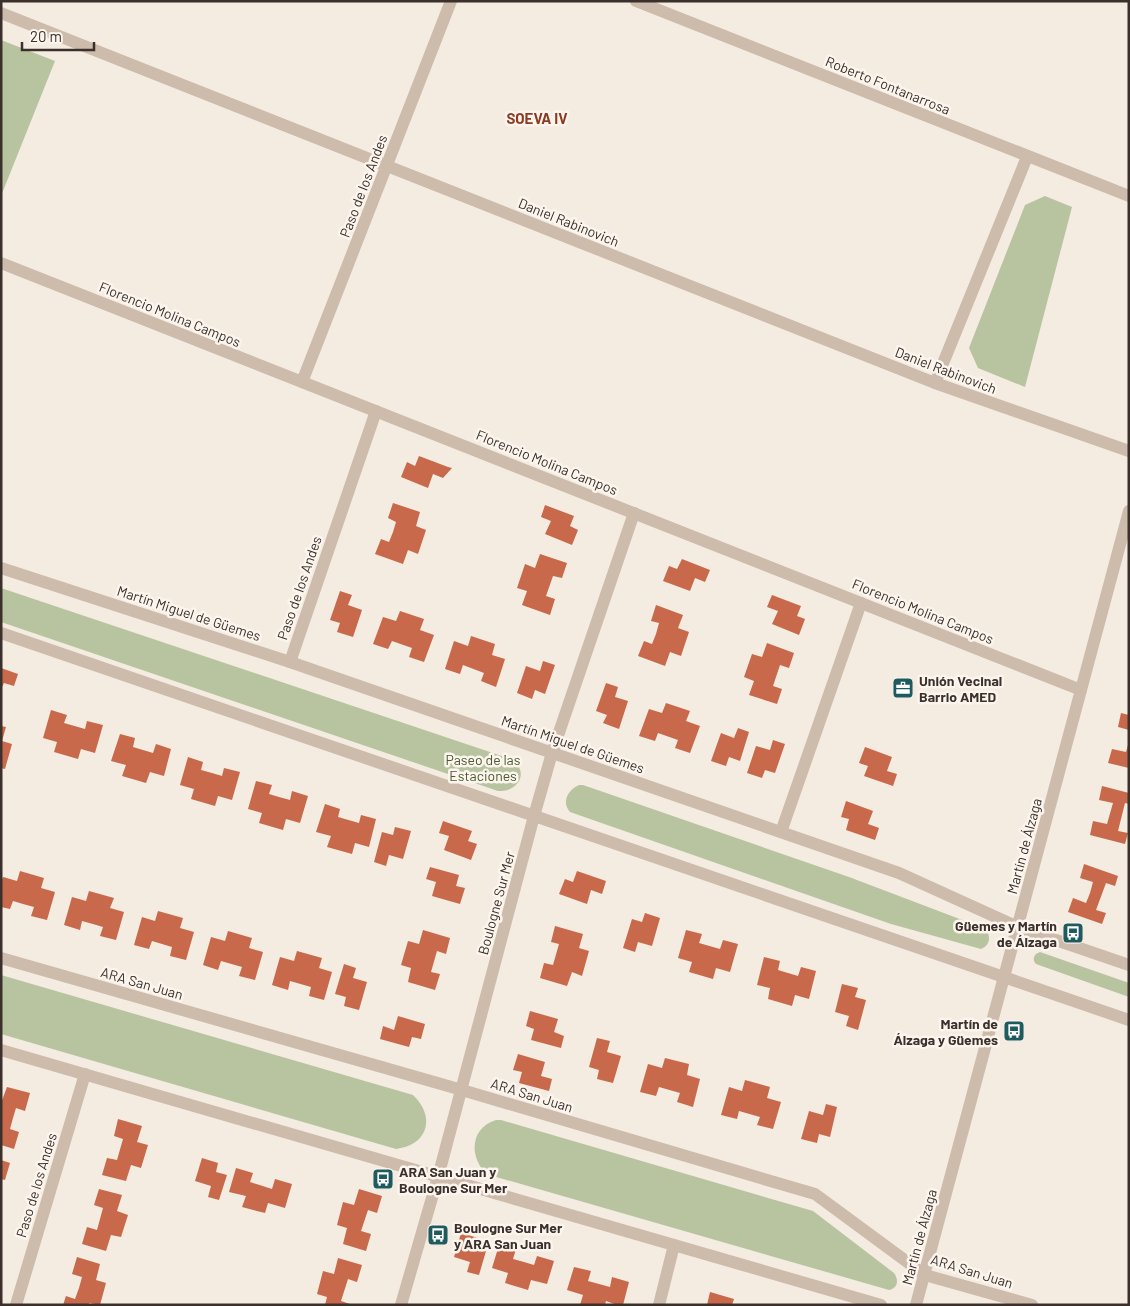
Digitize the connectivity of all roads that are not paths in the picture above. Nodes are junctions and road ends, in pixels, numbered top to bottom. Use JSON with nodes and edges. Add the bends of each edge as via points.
{"nodes":[{"id":1,"x":451,"y":1,"type":"edge"},
{"id":2,"x":636,"y":1,"type":"edge"},
{"id":3,"x":1,"y":13,"type":"edge"},
{"id":4,"x":1028,"y":156,"type":"junction"},
{"id":5,"x":387,"y":166,"type":"junction"},
{"id":6,"x":1129,"y":196,"type":"edge"},
{"id":7,"x":1,"y":263,"type":"edge"},
{"id":8,"x":302,"y":382,"type":"junction"},
{"id":9,"x":935,"y":383,"type":"junction"},
{"id":10,"x":376,"y":411,"type":"junction"},
{"id":11,"x":1129,"y":451,"type":"edge"},
{"id":12,"x":1129,"y":511,"type":"edge"},
{"id":13,"x":634,"y":513,"type":"junction"},
{"id":14,"x":1,"y":568,"type":"edge"},
{"id":15,"x":861,"y":602,"type":"junction"},
{"id":16,"x":1,"y":633,"type":"edge"},
{"id":17,"x":290,"y":662,"type":"junction"},
{"id":18,"x":1081,"y":690,"type":"junction"},
{"id":19,"x":552,"y":753,"type":"junction"},
{"id":20,"x":534,"y":816,"type":"junction"},
{"id":21,"x":781,"y":832,"type":"junction"},
{"id":22,"x":1018,"y":927,"type":"junction"},
{"id":23,"x":1,"y":958,"type":"edge"},
{"id":24,"x":1129,"y":965,"type":"edge"},
{"id":25,"x":1004,"y":977,"type":"junction"},
{"id":26,"x":1129,"y":1020,"type":"edge"},
{"id":27,"x":1,"y":1050,"type":"edge"},
{"id":28,"x":85,"y":1074,"type":"junction"},
{"id":29,"x":462,"y":1090,"type":"junction"},
{"id":30,"x":438,"y":1177,"type":"junction"},
{"id":31,"x":674,"y":1245,"type":"junction"},
{"id":32,"x":925,"y":1275,"type":"junction"},
{"id":33,"x":16,"y":1305,"type":"edge"},
{"id":34,"x":401,"y":1305,"type":"edge"},
{"id":35,"x":659,"y":1305,"type":"edge"},
{"id":36,"x":881,"y":1305,"type":"edge"},
{"id":37,"x":916,"y":1305,"type":"edge"},
{"id":38,"x":1032,"y":1305,"type":"edge"}],
"edges":[{"from":1,"to":5,"type":"street","name":"Paso de los Andes"},
{"from":2,"to":4,"type":"street","name":"Roberto Fontanarrosa"},
{"from":3,"to":5,"type":"street","name":"Daniel Rabinovich"},
{"from":4,"to":6,"type":"street","name":"Roberto Fontanarrosa"},
{"from":4,"to":9,"type":"street"},
{"from":5,"to":8,"type":"street","name":"Paso de los Andes"},
{"from":5,"to":9,"type":"street","name":"Daniel Rabinovich"},
{"from":7,"to":8,"type":"street","name":"Florencio Molina Campos"},
{"from":8,"to":10,"type":"street","name":"Florencio Molina Campos"},
{"from":9,"to":11,"type":"street","name":"Daniel Rabinovich"},
{"from":10,"to":13,"type":"street","name":"Florencio Molina Campos"},
{"from":10,"to":17,"type":"street","name":"Paso de los Andes"},
{"from":12,"to":18,"type":"street","name":"Martín de Álzaga"},
{"from":13,"to":15,"type":"street","name":"Florencio Molina Campos"},
{"from":13,"to":19,"type":"street","name":"Boulogne Sur Mer"},
{"from":14,"to":17,"type":"street","name":"Martín Miguel de Güemes"},
{"from":15,"to":18,"type":"street","name":"Florencio Molina Campos"},
{"from":15,"to":21,"type":"street"},
{"from":16,"to":20,"type":"street"},
{"from":17,"to":19,"type":"street","name":"Martín Miguel de Güemes"},
{"from":18,"to":22,"type":"street","name":"Martín de Álzaga"},
{"from":19,"to":20,"type":"street","name":"Boulogne Sur Mer"},
{"from":19,"to":21,"type":"street","name":"Martín Miguel de Güemes"},
{"from":20,"to":25,"type":"street"},
{"from":20,"to":29,"type":"street","name":"Boulogne Sur Mer"},
{"from":21,"to":22,"type":"street","name":"Martín Miguel de Güemes","via":[[899,873]]},
{"from":22,"to":24,"type":"street","name":"Martín Miguel de Güemes"},
{"from":22,"to":25,"type":"street","name":"Martín de Álzaga"},
{"from":23,"to":29,"type":"street","name":"ARA San Juan"},
{"from":25,"to":26,"type":"street"},
{"from":25,"to":32,"type":"street","name":"Martín de Álzaga"},
{"from":27,"to":28,"type":"street"},
{"from":28,"to":30,"type":"street"},
{"from":28,"to":33,"type":"street","name":"Paso de los Andes"},
{"from":29,"to":30,"type":"street","name":"Boulogne Sur Mer"},
{"from":29,"to":32,"type":"street","name":"ARA San Juan","via":[[815,1194]]},
{"from":30,"to":31,"type":"street"},
{"from":30,"to":34,"type":"street","name":"Boulogne Sur Mer"},
{"from":31,"to":35,"type":"street"},
{"from":31,"to":36,"type":"street"},
{"from":32,"to":37,"type":"street","name":"Martín de Álzaga"},
{"from":32,"to":38,"type":"street","name":"ARA San Juan"}]}
